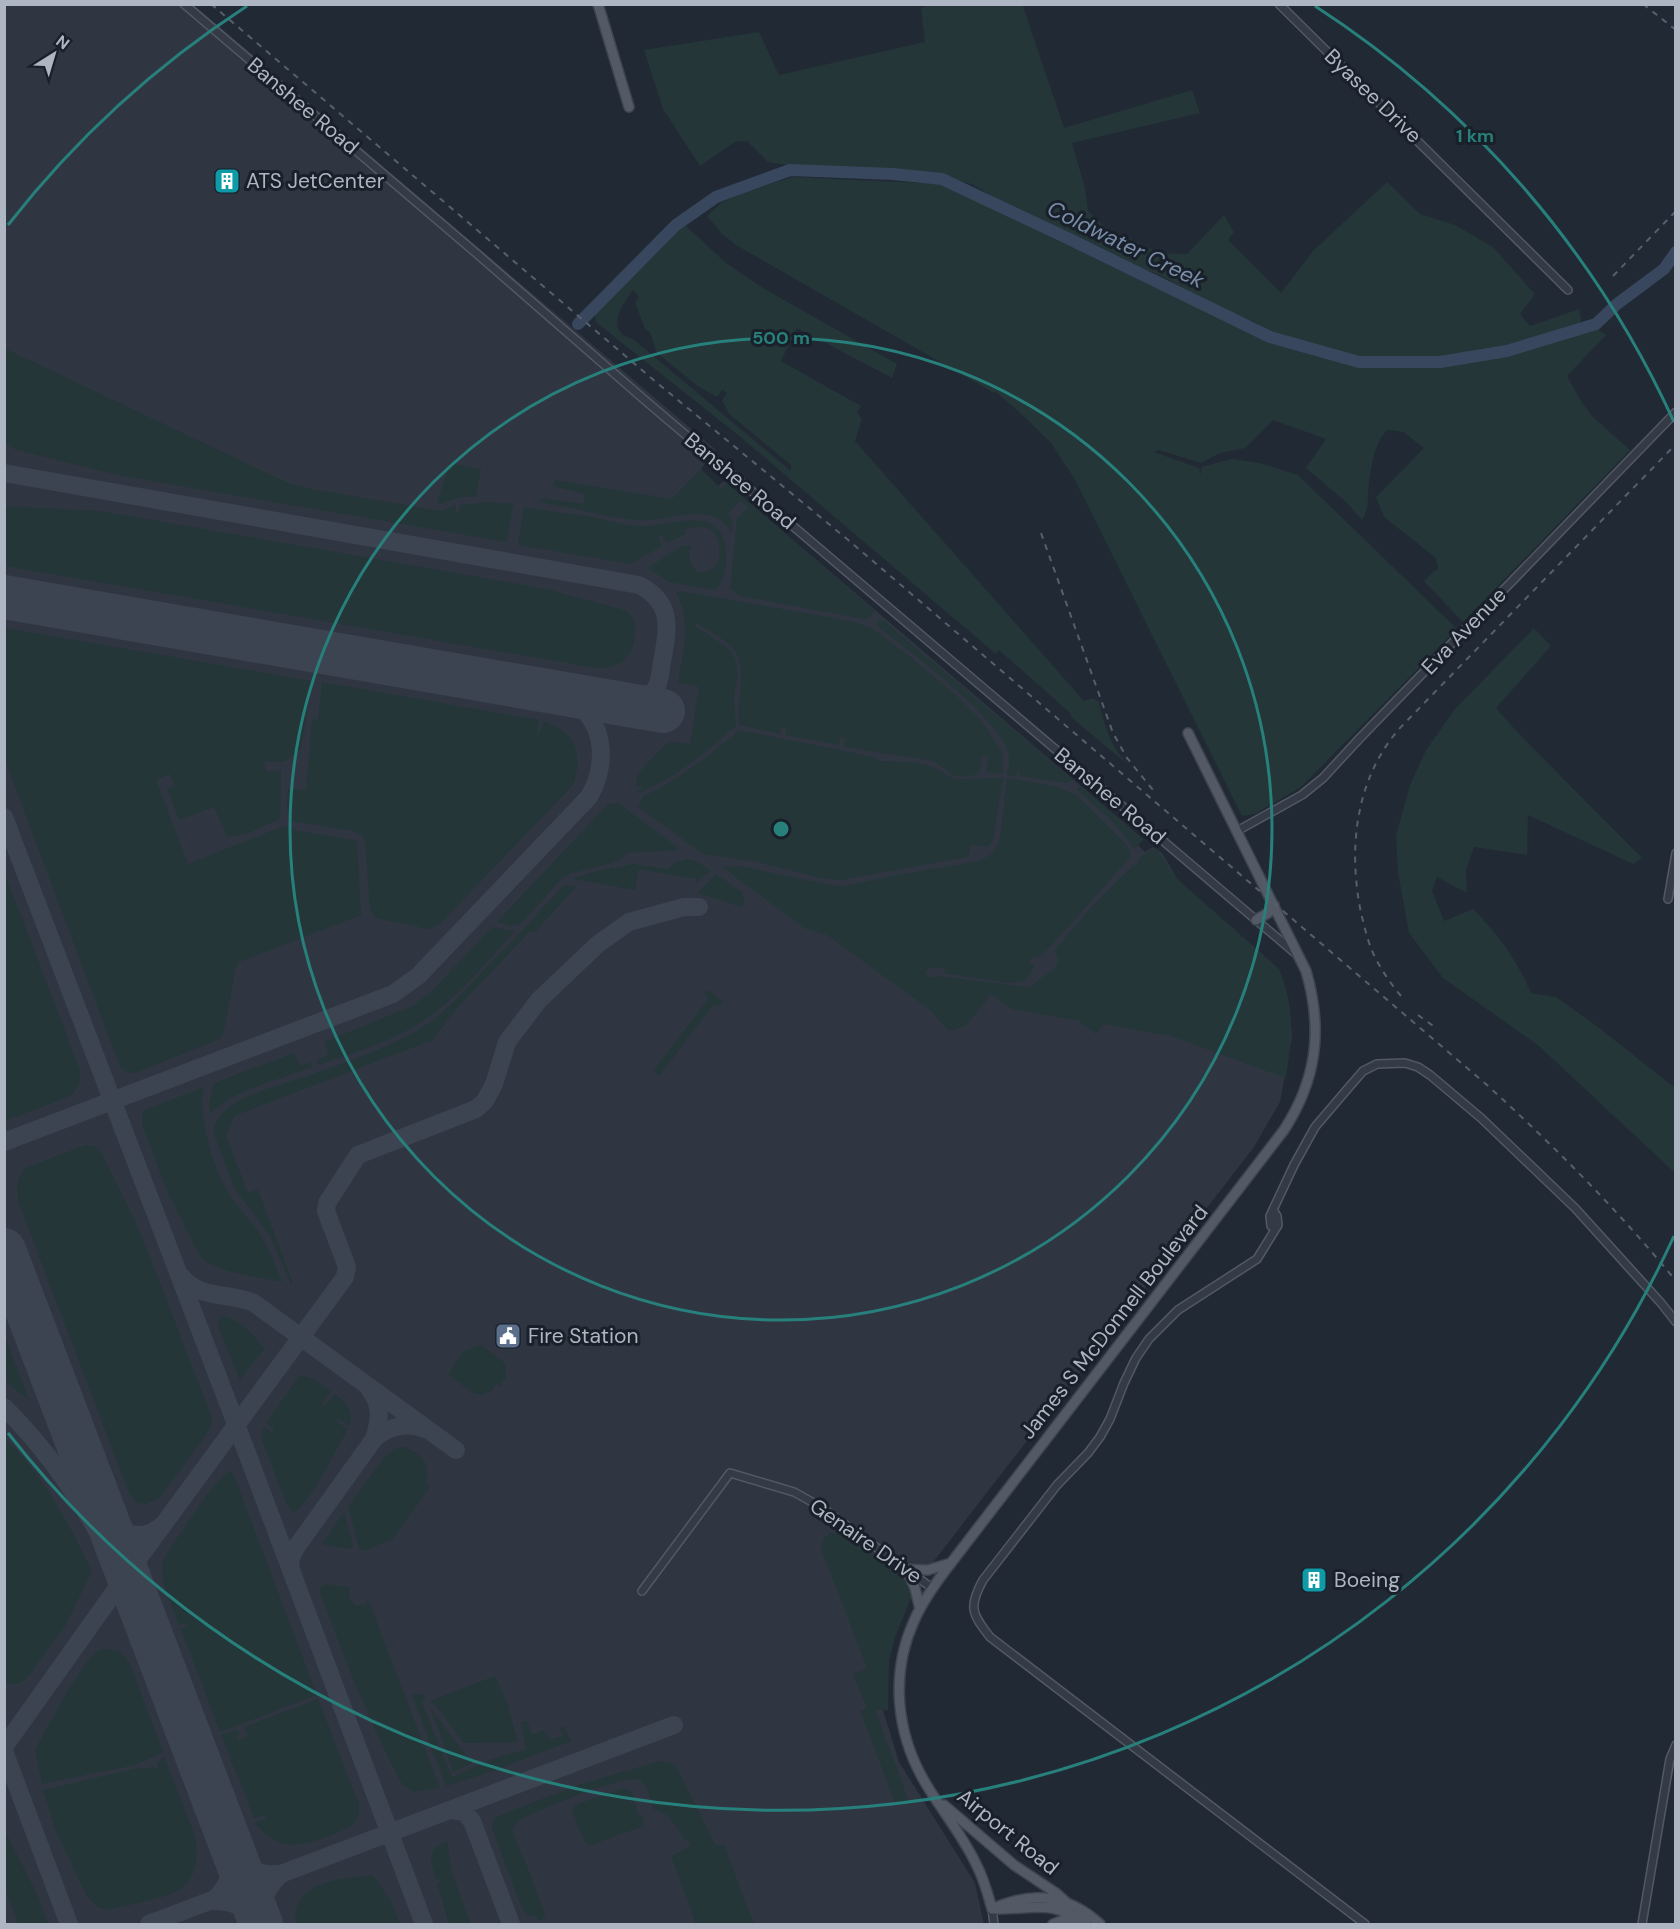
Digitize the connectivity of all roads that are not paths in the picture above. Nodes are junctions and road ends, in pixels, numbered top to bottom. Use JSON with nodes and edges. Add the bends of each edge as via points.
{"nodes":[{"id":1,"x":184,"y":4,"type":"edge"},
{"id":2,"x":598,"y":4,"type":"edge"},
{"id":3,"x":1279,"y":4,"type":"edge"},
{"id":4,"x":629,"y":107,"type":"dead end"},
{"id":5,"x":1568,"y":290,"type":"dead end"},
{"id":6,"x":1675,"y":412,"type":"edge"},
{"id":7,"x":1188,"y":733,"type":"dead end"},
{"id":8,"x":1237,"y":831,"type":"junction"},
{"id":9,"x":1676,"y":853,"type":"edge"},
{"id":10,"x":1668,"y":899,"type":"dead end"},
{"id":11,"x":1274,"y":905,"type":"junction"},
{"id":12,"x":1256,"y":920,"type":"junction"},
{"id":13,"x":1298,"y":956,"type":"junction"},
{"id":14,"x":1676,"y":1322,"type":"edge"},
{"id":15,"x":951,"y":1563,"type":"junction"},
{"id":16,"x":906,"y":1569,"type":"junction"},
{"id":17,"x":932,"y":1588,"type":"junction"},
{"id":18,"x":642,"y":1591,"type":"dead end"},
{"id":19,"x":920,"y":1609,"type":"junction"},
{"id":20,"x":1676,"y":1745,"type":"edge"},
{"id":21,"x":929,"y":1789,"type":"junction"},
{"id":22,"x":1064,"y":1906,"type":"junction"},
{"id":23,"x":992,"y":1909,"type":"junction"},
{"id":24,"x":1083,"y":1922,"type":"edge"},
{"id":25,"x":994,"y":1924,"type":"edge"},
{"id":26,"x":1052,"y":1924,"type":"edge"},
{"id":27,"x":1100,"y":1924,"type":"edge"},
{"id":28,"x":1365,"y":1924,"type":"edge"},
{"id":29,"x":1642,"y":1924,"type":"edge"}],
"edges":[{"from":1,"to":12,"type":"street","name":"Banshee Road"},
{"from":2,"to":4,"type":"main road"},
{"from":3,"to":5,"type":"street","name":"Byasee Drive"},
{"from":6,"to":8,"type":"street","name":"Eva Avenue","via":[[1323,778],[1302,795]]},
{"from":7,"to":8,"type":"main road","name":"James S McDonnell Boulevard"},
{"from":8,"to":11,"type":"main road","name":"James S McDonnell Boulevard"},
{"from":9,"to":10,"type":"street"},
{"from":11,"to":12,"type":"main road"},
{"from":11,"to":13,"type":"main road","name":"James S McDonnell Boulevard"},
{"from":12,"to":13,"type":"street","name":"Banshee Road"},
{"from":13,"to":15,"type":"main road","name":"James S McDonnell Boulevard","via":[[1312,992],[1316,1027],[1311,1069],[1291,1120]]},
{"from":14,"to":28,"type":"street","via":[[1580,1213],[1481,1118],[1418,1067],[1405,1063],[1377,1064],[1363,1071],[1315,1127],[1270,1216],[1270,1226],[1275,1228],[1257,1259],[1178,1310],[1149,1339],[1136,1358],[1100,1437],[1057,1485],[975,1594],[976,1619],[990,1637]]},
{"from":15,"to":16,"type":"main road","via":[[928,1570]]},
{"from":15,"to":17,"type":"main road","name":"James S McDonnell Boulevard"},
{"from":16,"to":17,"type":"street","name":"Genaire Drive"},
{"from":16,"to":18,"type":"street","name":"Genaire Drive","via":[[794,1492],[730,1473]]},
{"from":16,"to":19,"type":"main road"},
{"from":17,"to":19,"type":"main road","name":"James S McDonnell Boulevard"},
{"from":19,"to":21,"type":"main road","name":"James S McDonnell Boulevard","via":[[904,1649],[899,1701],[908,1749]]},
{"from":20,"to":29,"type":"street","via":[[1670,1759]]},
{"from":21,"to":22,"type":"main road","name":"Airport Road","via":[[1014,1865],[1056,1893]]},
{"from":21,"to":23,"type":"main road","name":"James S McDonnell Boulevard","via":[[973,1857]]},
{"from":22,"to":23,"type":"main road","name":"Airport Road","via":[[1040,1898],[1025,1898]]},
{"from":22,"to":24,"type":"main road","name":"Airport Road"},
{"from":22,"to":26,"type":"street"},
{"from":22,"to":27,"type":"main road","name":"Airport Road","via":[[1079,1908]]},
{"from":23,"to":25,"type":"street","name":"James S McDonnell Boulevard"},
{"from":24,"to":26,"type":"main road","via":[[1066,1919]]}]}
